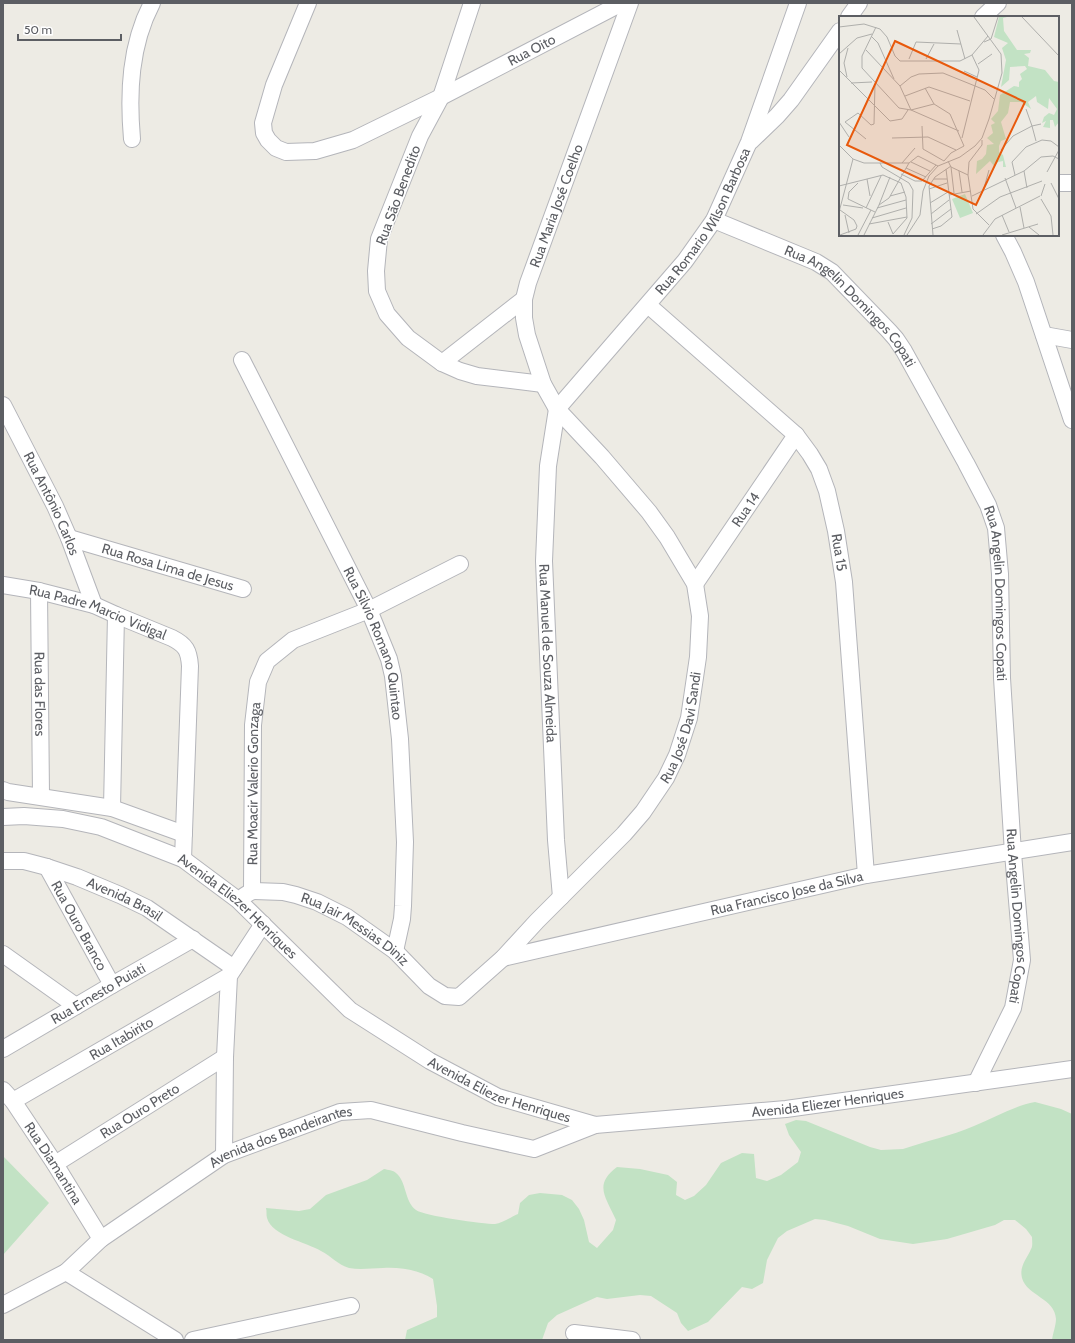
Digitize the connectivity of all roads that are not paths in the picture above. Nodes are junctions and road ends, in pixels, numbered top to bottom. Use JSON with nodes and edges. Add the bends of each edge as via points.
{"nodes":[{"id":1,"x":152,"y":3,"type":"edge"},
{"id":2,"x":308,"y":3,"type":"edge"},
{"id":3,"x":472,"y":3,"type":"edge"},
{"id":4,"x":622,"y":3,"type":"edge"},
{"id":5,"x":630,"y":3,"type":"edge"},
{"id":6,"x":798,"y":3,"type":"edge"},
{"id":7,"x":859,"y":3,"type":"edge"},
{"id":8,"x":998,"y":3,"type":"edge"},
{"id":9,"x":850,"y":16,"type":"edge"},
{"id":10,"x":984,"y":16,"type":"edge"},
{"id":11,"x":839,"y":31,"type":"edge"},
{"id":12,"x":441,"y":97,"type":"junction"},
{"id":13,"x":132,"y":139,"type":"dead end"},
{"id":14,"x":749,"y":142,"type":"junction"},
{"id":15,"x":1072,"y":183,"type":"edge"},
{"id":16,"x":1059,"y":184,"type":"edge"},
{"id":17,"x":714,"y":220,"type":"junction"},
{"id":18,"x":1005,"y":236,"type":"edge"},
{"id":19,"x":524,"y":298,"type":"junction"},
{"id":20,"x":648,"y":305,"type":"junction"},
{"id":21,"x":1044,"y":335,"type":"junction"},
{"id":22,"x":1072,"y":340,"type":"edge"},
{"id":23,"x":242,"y":360,"type":"dead end"},
{"id":24,"x":442,"y":363,"type":"junction"},
{"id":25,"x":542,"y":384,"type":"junction"},
{"id":26,"x":3,"y":405,"type":"edge"},
{"id":27,"x":557,"y":409,"type":"junction"},
{"id":28,"x":1072,"y":420,"type":"edge"},
{"id":29,"x":796,"y":435,"type":"junction"},
{"id":30,"x":69,"y":538,"type":"junction"},
{"id":31,"x":460,"y":564,"type":"dead end"},
{"id":32,"x":695,"y":584,"type":"junction"},
{"id":33,"x":3,"y":585,"type":"edge"},
{"id":34,"x":243,"y":589,"type":"dead end"},
{"id":35,"x":39,"y":591,"type":"junction"},
{"id":36,"x":94,"y":605,"type":"junction"},
{"id":37,"x":369,"y":610,"type":"junction"},
{"id":38,"x":116,"y":615,"type":"junction"},
{"id":39,"x":6,"y":791,"type":"edge"},
{"id":40,"x":41,"y":796,"type":"junction"},
{"id":41,"x":112,"y":808,"type":"junction"},
{"id":42,"x":3,"y":817,"type":"edge"},
{"id":43,"x":184,"y":834,"type":"junction"},
{"id":44,"x":1072,"y":842,"type":"edge"},
{"id":45,"x":1013,"y":852,"type":"junction"},
{"id":46,"x":183,"y":859,"type":"junction"},
{"id":47,"x":3,"y":861,"type":"edge"},
{"id":48,"x":47,"y":867,"type":"junction"},
{"id":49,"x":866,"y":875,"type":"junction"},
{"id":50,"x":252,"y":891,"type":"junction"},
{"id":51,"x":561,"y":897,"type":"junction"},
{"id":52,"x":238,"y":900,"type":"junction"},
{"id":53,"x":263,"y":924,"type":"junction"},
{"id":54,"x":193,"y":939,"type":"junction"},
{"id":55,"x":395,"y":951,"type":"junction"},
{"id":56,"x":3,"y":954,"type":"edge"},
{"id":57,"x":504,"y":958,"type":"junction"},
{"id":58,"x":232,"y":972,"type":"junction"},
{"id":59,"x":112,"y":985,"type":"junction"},
{"id":60,"x":445,"y":996,"type":"joint"},
{"id":61,"x":76,"y":1006,"type":"junction"},
{"id":62,"x":4,"y":1047,"type":"edge"},
{"id":63,"x":225,"y":1057,"type":"junction"},
{"id":64,"x":1072,"y":1070,"type":"edge"},
{"id":65,"x":976,"y":1083,"type":"junction"},
{"id":66,"x":8,"y":1095,"type":"edge"},
{"id":67,"x":595,"y":1125,"type":"junction"},
{"id":68,"x":224,"y":1155,"type":"junction"},
{"id":69,"x":55,"y":1164,"type":"junction"},
{"id":70,"x":101,"y":1239,"type":"junction"},
{"id":71,"x":66,"y":1272,"type":"junction"},
{"id":72,"x":3,"y":1305,"type":"edge"},
{"id":73,"x":351,"y":1306,"type":"dead end"},
{"id":74,"x":574,"y":1333,"type":"dead end"},
{"id":75,"x":175,"y":1340,"type":"edge"},
{"id":76,"x":193,"y":1340,"type":"edge"},
{"id":77,"x":632,"y":1340,"type":"edge"}],
"edges":[{"from":1,"to":13,"type":"street","via":[[135,50],[130,93]]},
{"from":2,"to":12,"type":"street","name":"Rua Oito","via":[[274,86],[263,123],[264,133],[276,148],[286,152],[315,151],[353,140]]},
{"from":3,"to":12,"type":"street","name":"Rua São Benedito"},
{"from":4,"to":12,"type":"street","name":"Rua Oito"},
{"from":5,"to":19,"type":"street","name":"Rua Maria José Coelho"},
{"from":6,"to":14,"type":"street","name":"Rua Romario Wilson Barbosa"},
{"from":7,"to":9,"type":"street"},
{"from":8,"to":10,"type":"street"},
{"from":11,"to":14,"type":"street","via":[[791,100]]},
{"from":12,"to":24,"type":"street","name":"Rua São Benedito","via":[[420,136],[388,214],[379,239],[376,271],[377,290],[387,314],[408,338]]},
{"from":14,"to":17,"type":"street","name":"Rua Romario Wilson Barbosa"},
{"from":15,"to":16,"type":"street"},
{"from":17,"to":20,"type":"street","name":"Rua Romario Wilson Barbosa","via":[[685,261]]},
{"from":17,"to":45,"type":"street","name":"Rua Angelin Domingos Copati","via":[[816,262],[838,277],[896,339],[988,505],[996,528],[1000,574],[1002,678]]},
{"from":18,"to":21,"type":"street","via":[[1026,282]]},
{"from":19,"to":24,"type":"street"},
{"from":19,"to":25,"type":"street","name":"Rua Maria José Coelho","via":[[527,335]]},
{"from":20,"to":27,"type":"street","name":"Rua Romario Wilson Barbosa"},
{"from":20,"to":29,"type":"street","name":"Rua 15"},
{"from":21,"to":22,"type":"street"},
{"from":21,"to":28,"type":"street"},
{"from":23,"to":37,"type":"street","name":"Rua Silvio Romano Quintao"},
{"from":24,"to":25,"type":"street","name":"Rua São Benedito","via":[[477,376]]},
{"from":25,"to":27,"type":"street","name":"Rua Maria José Coelho"},
{"from":26,"to":30,"type":"street","name":"Rua Antônio Carlos"},
{"from":27,"to":32,"type":"street","name":"Rua José Davi Sandi","via":[[649,512]]},
{"from":27,"to":51,"type":"street","name":"Rua Manuel de Souza Almeida","via":[[548,466],[544,561],[556,840]]},
{"from":29,"to":32,"type":"street","name":"Rua 14"},
{"from":29,"to":49,"type":"street","name":"Rua 15","via":[[819,469],[836,530],[844,582]]},
{"from":30,"to":34,"type":"street","name":"Rua Rosa Lima de Jesus"},
{"from":30,"to":36,"type":"street","name":"Rua Antônio Carlos"},
{"from":31,"to":37,"type":"street"},
{"from":32,"to":51,"type":"street","name":"Rua José Davi Sandi","via":[[700,616],[698,657],[689,718],[677,755],[666,778],[642,812],[624,834]]},
{"from":33,"to":35,"type":"street","name":"Rua Padre Marcio Vidigal"},
{"from":35,"to":36,"type":"street","name":"Rua Padre Marcio Vidigal"},
{"from":35,"to":40,"type":"street","name":"Rua das Flores"},
{"from":36,"to":38,"type":"street","name":"Rua Padre Marcio Vidigal"},
{"from":37,"to":50,"type":"street","name":"Rua Moacir Valerio Gonzaga","via":[[293,640],[267,661],[258,682],[253,725]]},
{"from":37,"to":55,"type":"street","name":"Rua Silvio Romano Quintao","via":[[390,659],[400,739],[405,842],[402,919]]},
{"from":38,"to":41,"type":"street"},
{"from":38,"to":43,"type":"street","name":"Rua Padre Marcio Vidigal","via":[[181,642],[187,650],[190,666]]},
{"from":39,"to":40,"type":"street"},
{"from":40,"to":41,"type":"street"},
{"from":41,"to":43,"type":"street"},
{"from":42,"to":46,"type":"street","name":"Avenida Eliezer Henriques","via":[[63,818],[101,827]]},
{"from":43,"to":46,"type":"street"},
{"from":44,"to":45,"type":"street","name":"Rua Francisco Jose da Silva"},
{"from":45,"to":49,"type":"street","name":"Rua Francisco Jose da Silva"},
{"from":45,"to":65,"type":"street","name":"Rua Angelin Domingos Copati","via":[[1022,960],[1013,1008]]},
{"from":46,"to":52,"type":"street","name":"Avenida Eliezer Henriques"},
{"from":47,"to":48,"type":"street","name":"Avenida Brasil","via":[[24,861]]},
{"from":48,"to":54,"type":"street","name":"Avenida Brasil","via":[[77,877],[147,908]]},
{"from":48,"to":59,"type":"street","name":"Rua Ouro Branco"},
{"from":49,"to":57,"type":"street","name":"Rua Francisco Jose da Silva"},
{"from":50,"to":52,"type":"street"},
{"from":50,"to":55,"type":"street","name":"Rua Jair Messias Diniz","via":[[283,892],[317,902],[347,917]]},
{"from":51,"to":57,"type":"street","name":"Rua José Davi Sandi"},
{"from":52,"to":53,"type":"street","name":"Avenida Eliezer Henriques"},
{"from":53,"to":58,"type":"street"},
{"from":53,"to":67,"type":"street","name":"Avenida Eliezer Henriques","via":[[350,1010],[430,1061],[498,1097]]},
{"from":54,"to":58,"type":"street","name":"Avenida Brasil"},
{"from":54,"to":59,"type":"street","name":"Rua Ernesto Puiati"},
{"from":55,"to":60,"type":"street","name":"Rua Jair Messias Diniz","via":[[429,986]]},
{"from":56,"to":61,"type":"street"},
{"from":57,"to":60,"type":"street","name":"Rua José Davi Sandi","via":[[459,997]]},
{"from":58,"to":63,"type":"street"},
{"from":58,"to":66,"type":"street","name":"Rua Itabirito"},
{"from":59,"to":61,"type":"street","name":"Rua Ernesto Puiati"},
{"from":61,"to":62,"type":"street","name":"Rua Ernesto Puiati"},
{"from":63,"to":68,"type":"street"},
{"from":63,"to":69,"type":"street","name":"Rua Ouro Preto"},
{"from":64,"to":65,"type":"street","name":"Avenida Eliezer Henriques"},
{"from":65,"to":67,"type":"street","name":"Avenida Eliezer Henriques","via":[[786,1109]]},
{"from":66,"to":69,"type":"street","name":"Rua Diamantina"},
{"from":67,"to":68,"type":"street","name":"Avenida dos Bandeirantes","via":[[534,1149],[372,1110],[340,1112]]},
{"from":68,"to":70,"type":"street","name":"Avenida dos Bandeirantes"},
{"from":69,"to":70,"type":"street","name":"Rua Diamantina"},
{"from":70,"to":71,"type":"street","name":"Avenida dos Bandeirantes"},
{"from":71,"to":72,"type":"street","name":"Avenida dos Bandeirantes"},
{"from":71,"to":75,"type":"street"},
{"from":73,"to":76,"type":"street"},
{"from":74,"to":77,"type":"street"}]}
